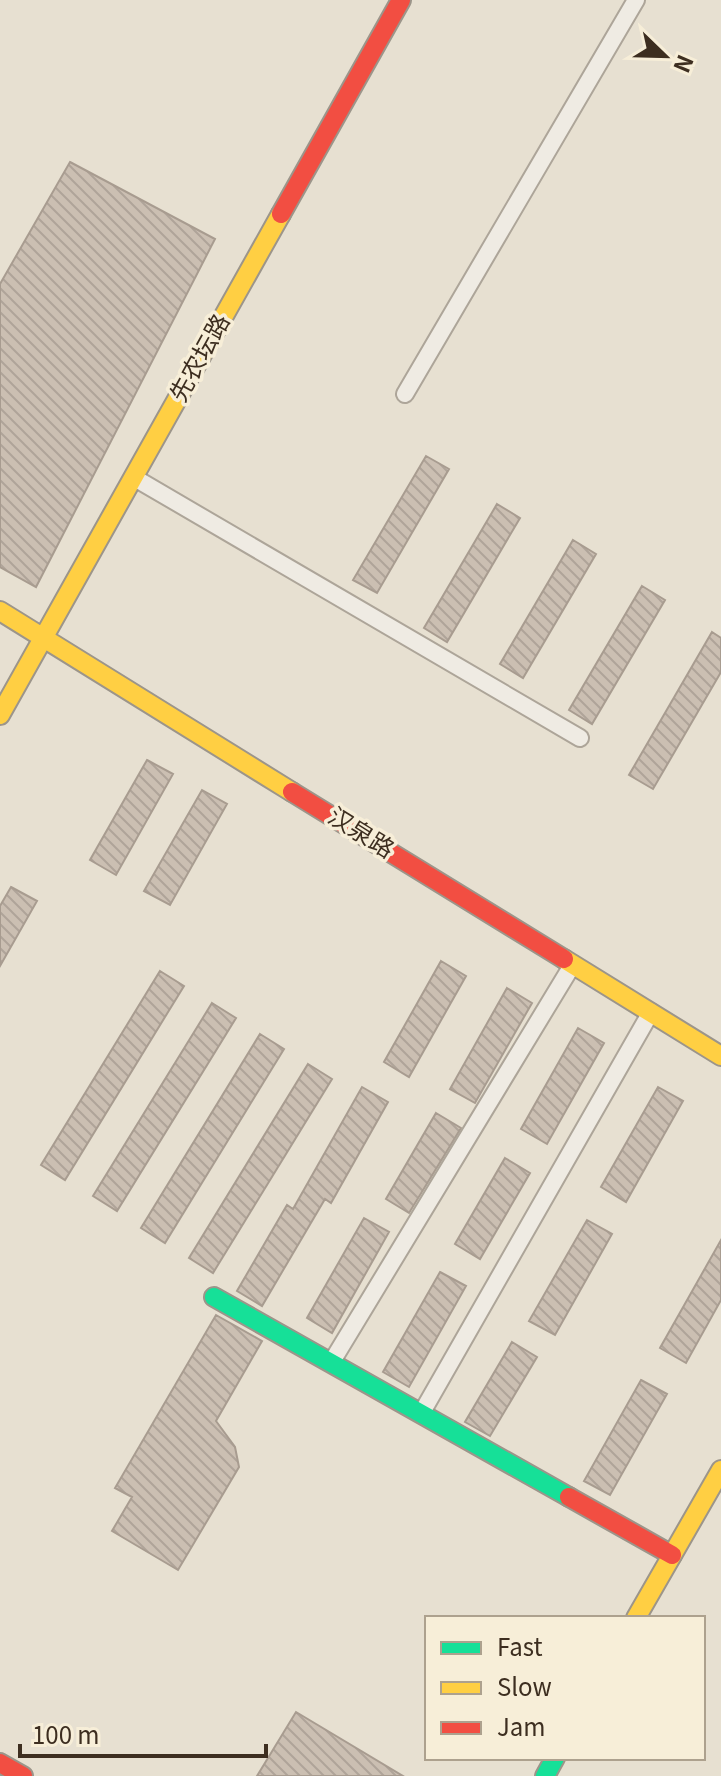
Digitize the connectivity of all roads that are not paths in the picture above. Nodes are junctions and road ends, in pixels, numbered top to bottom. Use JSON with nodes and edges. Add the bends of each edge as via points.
{"nodes":[{"id":1,"x":401,"y":0,"type":"edge"},
{"id":2,"x":636,"y":0,"type":"edge"},
{"id":3,"x":405,"y":394,"type":"dead end"},
{"id":4,"x":133,"y":477,"type":"junction"},
{"id":5,"x":0,"y":611,"type":"edge"},
{"id":6,"x":44,"y":637,"type":"junction"},
{"id":7,"x":0,"y":715,"type":"edge"},
{"id":8,"x":580,"y":738,"type":"dead end"},
{"id":9,"x":573,"y":964,"type":"junction"},
{"id":10,"x":651,"y":1012,"type":"junction"},
{"id":11,"x":721,"y":1056,"type":"edge"},
{"id":12,"x":214,"y":1297,"type":"dead end"},
{"id":13,"x":331,"y":1363,"type":"junction"},
{"id":14,"x":421,"y":1414,"type":"junction"},
{"id":15,"x":721,"y":1470,"type":"edge"},
{"id":16,"x":672,"y":1555,"type":"junction"},
{"id":17,"x":637,"y":1616,"type":"edge"},
{"id":18,"x":0,"y":1763,"type":"edge"},
{"id":19,"x":23,"y":1776,"type":"edge"}],
"edges":[{"from":1,"to":4,"type":"street","name":"先农坛路"},
{"from":2,"to":3,"type":"street"},
{"from":4,"to":6,"type":"street","name":"先农坛路"},
{"from":4,"to":8,"type":"street"},
{"from":5,"to":6,"type":"street","name":"汉泉路"},
{"from":6,"to":7,"type":"street","name":"先农坛路"},
{"from":6,"to":9,"type":"street","name":"汉泉路"},
{"from":9,"to":10,"type":"street","name":"汉泉路"},
{"from":9,"to":13,"type":"street"},
{"from":10,"to":11,"type":"street","name":"汉泉路"},
{"from":10,"to":14,"type":"street"},
{"from":12,"to":13,"type":"street"},
{"from":13,"to":14,"type":"street"},
{"from":14,"to":16,"type":"street"},
{"from":15,"to":16,"type":"street"},
{"from":16,"to":17,"type":"street"},
{"from":18,"to":19,"type":"street"}]}
